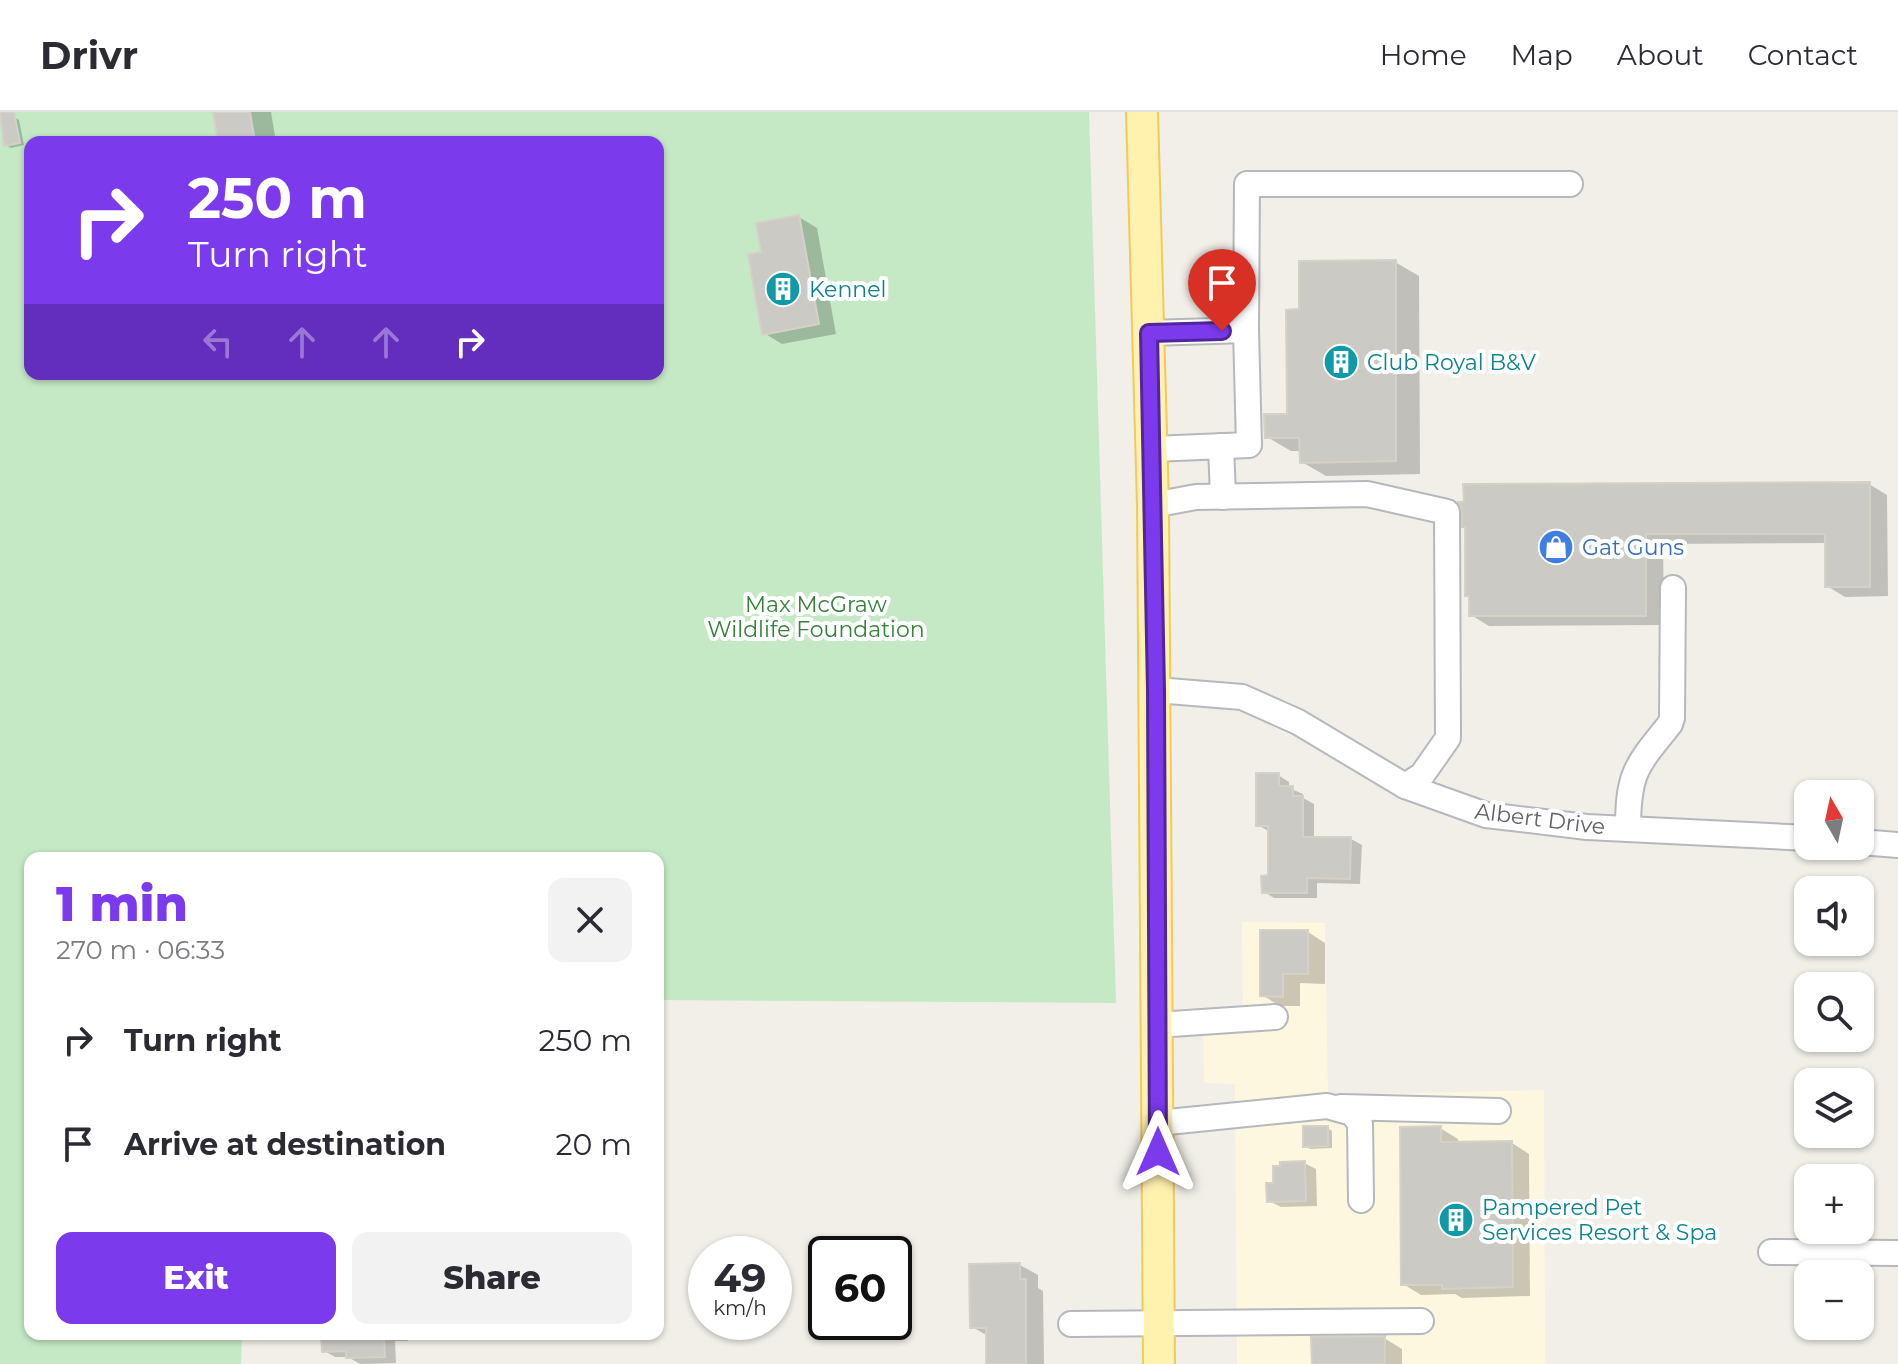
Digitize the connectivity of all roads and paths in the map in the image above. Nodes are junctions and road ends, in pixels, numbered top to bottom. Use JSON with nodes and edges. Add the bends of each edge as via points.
{"nodes":[{"id":1,"x":1142,"y":112,"type":"edge"},
{"id":2,"x":1570,"y":184,"type":"dead end"},
{"id":3,"x":1246,"y":330,"type":"junction"},
{"id":4,"x":1149,"y":333,"type":"junction"},
{"id":5,"x":1221,"y":446,"type":"junction"},
{"id":6,"x":1152,"y":449,"type":"junction"},
{"id":7,"x":1223,"y":497,"type":"junction"},
{"id":8,"x":1153,"y":505,"type":"junction"},
{"id":9,"x":1673,"y":588,"type":"dead end"},
{"id":10,"x":1156,"y":690,"type":"junction"},
{"id":11,"x":1405,"y":786,"type":"junction"},
{"id":12,"x":1628,"y":829,"type":"junction"},
{"id":13,"x":1794,"y":837,"type":"edge"},
{"id":14,"x":1874,"y":843,"type":"edge"},
{"id":15,"x":1898,"y":845,"type":"edge"},
{"id":16,"x":1275,"y":1017,"type":"dead end"},
{"id":17,"x":1157,"y":1025,"type":"junction"},
{"id":18,"x":1327,"y":1106,"type":"junction"},
{"id":19,"x":1498,"y":1111,"type":"dead end"},
{"id":20,"x":1158,"y":1123,"type":"junction"},
{"id":21,"x":1361,"y":1200,"type":"dead end"},
{"id":22,"x":1771,"y":1252,"type":"dead end"},
{"id":23,"x":1898,"y":1253,"type":"edge"},
{"id":24,"x":1421,"y":1321,"type":"dead end"},
{"id":25,"x":1071,"y":1324,"type":"dead end"},
{"id":26,"x":1159,"y":1324,"type":"junction"},
{"id":27,"x":1159,"y":1364,"type":"edge"}],
"edges":[{"from":1,"to":4,"type":"main road"},
{"from":2,"to":3,"type":"street","via":[[1247,184]]},
{"from":3,"to":4,"type":"street"},
{"from":3,"to":5,"type":"street","via":[[1249,445]]},
{"from":4,"to":6,"type":"main road"},
{"from":5,"to":6,"type":"street"},
{"from":5,"to":7,"type":"street"},
{"from":6,"to":8,"type":"main road"},
{"from":7,"to":8,"type":"street"},
{"from":7,"to":11,"type":"street","via":[[1367,494],[1447,512],[1448,738],[1422,775]]},
{"from":8,"to":10,"type":"main road"},
{"from":9,"to":12,"type":"street","via":[[1672,718],[1635,770]]},
{"from":10,"to":11,"type":"street","name":"Albert Drive","via":[[1242,697],[1298,722]]},
{"from":10,"to":17,"type":"main road"},
{"from":11,"to":12,"type":"street","name":"Albert Drive","via":[[1486,815]]},
{"from":12,"to":13,"type":"street","name":"Albert Drive"},
{"from":14,"to":15,"type":"street"},
{"from":16,"to":17,"type":"street"},
{"from":17,"to":20,"type":"main road"},
{"from":18,"to":19,"type":"street"},
{"from":18,"to":20,"type":"street"},
{"from":18,"to":21,"type":"street","via":[[1352,1113],[1360,1123]]},
{"from":20,"to":26,"type":"main road"},
{"from":22,"to":23,"type":"street"},
{"from":24,"to":26,"type":"street"},
{"from":25,"to":26,"type":"street"},
{"from":26,"to":27,"type":"main road"}]}
